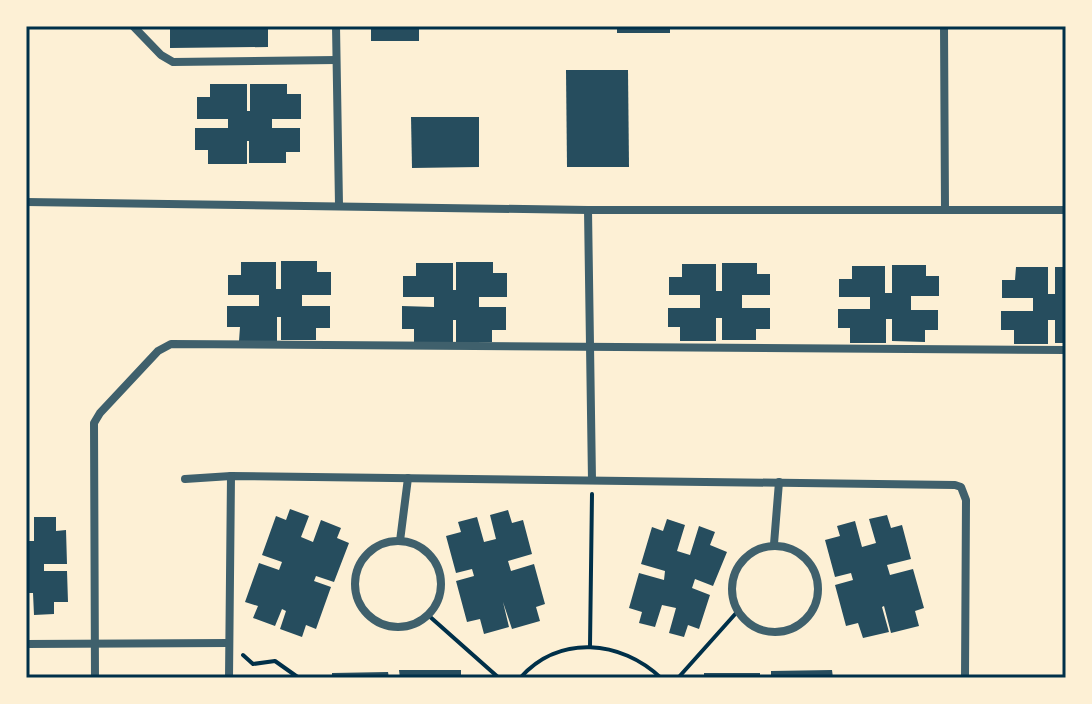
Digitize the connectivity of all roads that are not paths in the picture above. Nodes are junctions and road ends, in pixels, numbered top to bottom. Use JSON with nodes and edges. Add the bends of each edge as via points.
{"nodes":[{"id":1,"x":133,"y":26,"type":"edge"},
{"id":2,"x":336,"y":26,"type":"edge"},
{"id":3,"x":944,"y":26,"type":"edge"},
{"id":4,"x":336,"y":60,"type":"junction"},
{"id":5,"x":26,"y":202,"type":"edge"},
{"id":6,"x":339,"y":205,"type":"junction"},
{"id":7,"x":588,"y":210,"type":"junction"},
{"id":8,"x":945,"y":210,"type":"junction"},
{"id":9,"x":1066,"y":210,"type":"edge"},
{"id":10,"x":591,"y":348,"type":"junction"},
{"id":11,"x":1066,"y":350,"type":"edge"},
{"id":12,"x":231,"y":476,"type":"junction"},
{"id":13,"x":408,"y":478,"type":"junction"},
{"id":14,"x":185,"y":479,"type":"dead end"},
{"id":15,"x":592,"y":480,"type":"junction"},
{"id":16,"x":779,"y":482,"type":"junction"},
{"id":17,"x":400,"y":541,"type":"junction"},
{"id":18,"x":774,"y":544,"type":"junction"},
{"id":19,"x":229,"y":643,"type":"junction"},
{"id":20,"x":26,"y":644,"type":"edge"},
{"id":21,"x":95,"y":644,"type":"junction"},
{"id":22,"x":95,"y":678,"type":"edge"},
{"id":23,"x":229,"y":678,"type":"edge"},
{"id":24,"x":965,"y":678,"type":"edge"}],
"edges":[{"from":1,"to":4,"type":"street","via":[[173,62]]},
{"from":2,"to":4,"type":"street"},
{"from":3,"to":8,"type":"street"},
{"from":4,"to":6,"type":"street"},
{"from":5,"to":6,"type":"street"},
{"from":6,"to":7,"type":"street"},
{"from":7,"to":8,"type":"street"},
{"from":7,"to":10,"type":"street"},
{"from":8,"to":9,"type":"street"},
{"from":10,"to":11,"type":"street"},
{"from":10,"to":15,"type":"street"},
{"from":10,"to":21,"type":"street","via":[[165,346],[94,423]]},
{"from":12,"to":13,"type":"street"},
{"from":12,"to":14,"type":"street"},
{"from":12,"to":19,"type":"street"},
{"from":13,"to":15,"type":"street"},
{"from":13,"to":17,"type":"street"},
{"from":15,"to":16,"type":"street"},
{"from":16,"to":18,"type":"street"},
{"from":16,"to":24,"type":"street","via":[[961,487],[966,500]]},
{"from":17,"to":17,"type":"street","via":[[373,548],[356,572],[357,598],[372,618],[399,627],[428,615],[441,591],[433,559],[416,545]]},
{"from":18,"to":18,"type":"street","via":[[748,553],[731,584],[737,612],[757,629],[772,632],[805,621],[819,594],[810,562],[795,549]]},
{"from":19,"to":21,"type":"street"},
{"from":19,"to":23,"type":"street"},
{"from":20,"to":21,"type":"street"},
{"from":21,"to":22,"type":"street"}]}
